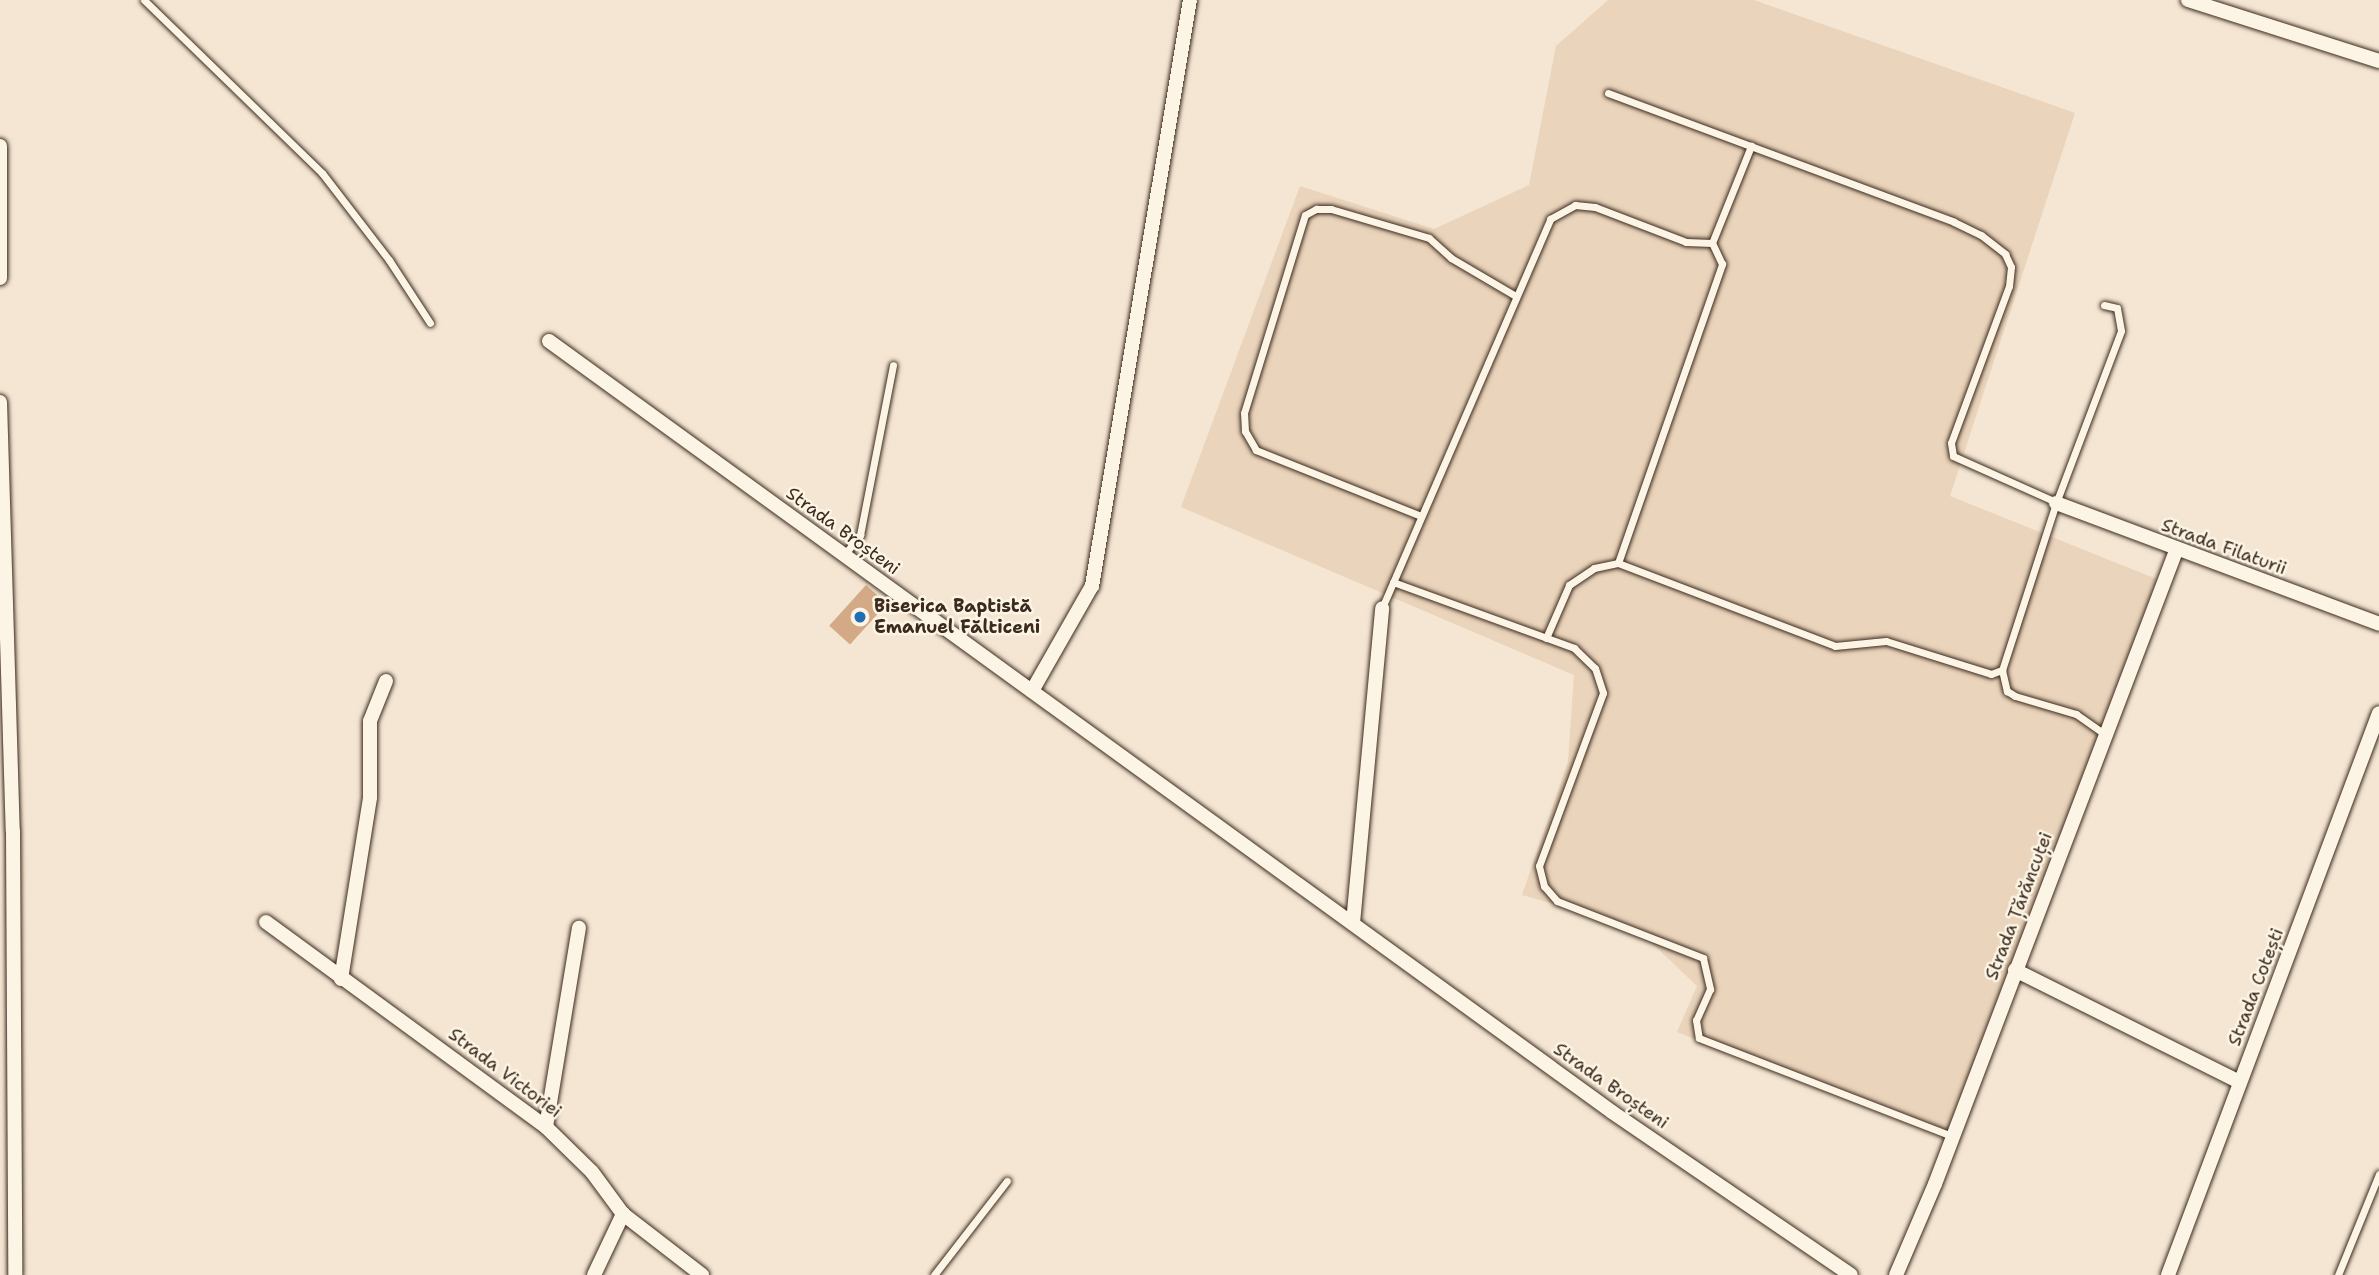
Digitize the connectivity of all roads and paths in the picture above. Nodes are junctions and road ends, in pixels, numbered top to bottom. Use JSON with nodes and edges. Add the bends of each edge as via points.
{"nodes":[{"id":1,"x":144,"y":0,"type":"edge"},
{"id":2,"x":1190,"y":0,"type":"edge"},
{"id":3,"x":2188,"y":0,"type":"edge"},
{"id":4,"x":2379,"y":61,"type":"edge"},
{"id":5,"x":1608,"y":93,"type":"dead end"},
{"id":6,"x":0,"y":146,"type":"edge"},
{"id":7,"x":1751,"y":146,"type":"junction"},
{"id":8,"x":1712,"y":243,"type":"junction"},
{"id":9,"x":0,"y":278,"type":"edge"},
{"id":10,"x":1514,"y":295,"type":"junction"},
{"id":11,"x":2104,"y":305,"type":"dead end"},
{"id":12,"x":430,"y":323,"type":"dead end"},
{"id":13,"x":549,"y":341,"type":"dead end"},
{"id":14,"x":893,"y":365,"type":"dead end"},
{"id":15,"x":0,"y":402,"type":"edge"},
{"id":16,"x":2056,"y":503,"type":"junction"},
{"id":17,"x":1421,"y":516,"type":"junction"},
{"id":18,"x":2176,"y":551,"type":"junction"},
{"id":19,"x":844,"y":555,"type":"junction"},
{"id":20,"x":1618,"y":563,"type":"junction"},
{"id":21,"x":1393,"y":582,"type":"junction"},
{"id":22,"x":1382,"y":608,"type":"joint"},
{"id":23,"x":2379,"y":624,"type":"edge"},
{"id":24,"x":1546,"y":638,"type":"junction"},
{"id":25,"x":2002,"y":670,"type":"junction"},
{"id":26,"x":386,"y":681,"type":"dead end"},
{"id":27,"x":1032,"y":691,"type":"junction"},
{"id":28,"x":2379,"y":713,"type":"edge"},
{"id":29,"x":2105,"y":734,"type":"junction"},
{"id":30,"x":266,"y":922,"type":"dead end"},
{"id":31,"x":1353,"y":923,"type":"junction"},
{"id":32,"x":579,"y":928,"type":"dead end"},
{"id":33,"x":2015,"y":970,"type":"junction"},
{"id":34,"x":341,"y":979,"type":"junction"},
{"id":35,"x":2240,"y":1082,"type":"junction"},
{"id":36,"x":546,"y":1127,"type":"junction"},
{"id":37,"x":1953,"y":1137,"type":"junction"},
{"id":38,"x":2379,"y":1174,"type":"edge"},
{"id":39,"x":1007,"y":1181,"type":"dead end"},
{"id":40,"x":623,"y":1214,"type":"junction"},
{"id":41,"x":15,"y":1275,"type":"edge"},
{"id":42,"x":594,"y":1275,"type":"edge"},
{"id":43,"x":702,"y":1275,"type":"edge"},
{"id":44,"x":934,"y":1275,"type":"edge"},
{"id":45,"x":1851,"y":1275,"type":"edge"},
{"id":46,"x":1896,"y":1275,"type":"edge"},
{"id":47,"x":2168,"y":1275,"type":"edge"},
{"id":48,"x":2338,"y":1275,"type":"edge"}],
"edges":[{"from":1,"to":12,"type":"lane","via":[[322,173],[389,260]]},
{"from":2,"to":27,"type":"street","via":[[1092,586]]},
{"from":3,"to":4,"type":"street"},
{"from":5,"to":7,"type":"lane"},
{"from":6,"to":9,"type":"street"},
{"from":7,"to":8,"type":"lane"},
{"from":7,"to":16,"type":"lane","via":[[1954,222],[2005,254],[2011,267],[2009,286],[1951,443],[1953,456]]},
{"from":8,"to":10,"type":"lane","via":[[1686,242],[1595,207],[1575,205],[1545,224]]},
{"from":8,"to":20,"type":"lane","via":[[1722,264]]},
{"from":10,"to":17,"type":"lane"},
{"from":10,"to":17,"type":"lane","via":[[1451,258],[1429,238],[1331,209],[1315,209],[1305,215],[1244,413],[1245,431],[1256,450]]},
{"from":11,"to":16,"type":"lane","via":[[2118,308],[2121,331]]},
{"from":13,"to":19,"type":"street","name":"Strada Broșteni"},
{"from":14,"to":19,"type":"lane","via":[[860,535]]},
{"from":15,"to":41,"type":"street","via":[[13,831]]},
{"from":16,"to":18,"type":"street","name":"Strada Filaturii"},
{"from":16,"to":25,"type":"lane"},
{"from":17,"to":21,"type":"lane"},
{"from":18,"to":23,"type":"street","name":"Strada Filaturii"},
{"from":18,"to":29,"type":"street","name":"Strada Țărăncuței"},
{"from":19,"to":27,"type":"street","name":"Strada Broșteni"},
{"from":20,"to":24,"type":"lane","via":[[1594,568],[1569,585]]},
{"from":20,"to":25,"type":"lane","via":[[1835,646],[1886,641],[1991,674]]},
{"from":21,"to":22,"type":"lane"},
{"from":21,"to":24,"type":"lane"},
{"from":22,"to":31,"type":"street"},
{"from":24,"to":37,"type":"lane","via":[[1574,648],[1595,668],[1602,693],[1539,866],[1544,886],[1556,901],[1703,958],[1710,989],[1696,1020],[1699,1038]]},
{"from":25,"to":29,"type":"lane","via":[[2007,691],[2015,696],[2076,714]]},
{"from":26,"to":34,"type":"street","via":[[370,721],[370,797]]},
{"from":27,"to":31,"type":"street","name":"Strada Broșteni"},
{"from":28,"to":35,"type":"street","name":"Strada Cotești"},
{"from":29,"to":33,"type":"street","name":"Strada Țărăncuței"},
{"from":30,"to":34,"type":"street","name":"Strada Victoriei"},
{"from":31,"to":45,"type":"street","name":"Strada Broșteni","via":[[1612,1112]]},
{"from":32,"to":36,"type":"street"},
{"from":33,"to":35,"type":"street"},
{"from":33,"to":37,"type":"street","name":"Strada Țărăncuței"},
{"from":34,"to":36,"type":"street","name":"Strada Victoriei"},
{"from":35,"to":47,"type":"street","name":"Strada Cotești"},
{"from":36,"to":40,"type":"street","name":"Strada Victoriei","via":[[592,1172]]},
{"from":37,"to":46,"type":"street","name":"Strada Țărăncuței"},
{"from":38,"to":48,"type":"lane"},
{"from":39,"to":44,"type":"lane"},
{"from":40,"to":42,"type":"street"},
{"from":40,"to":43,"type":"street","name":"Strada Victoriei"}]}
